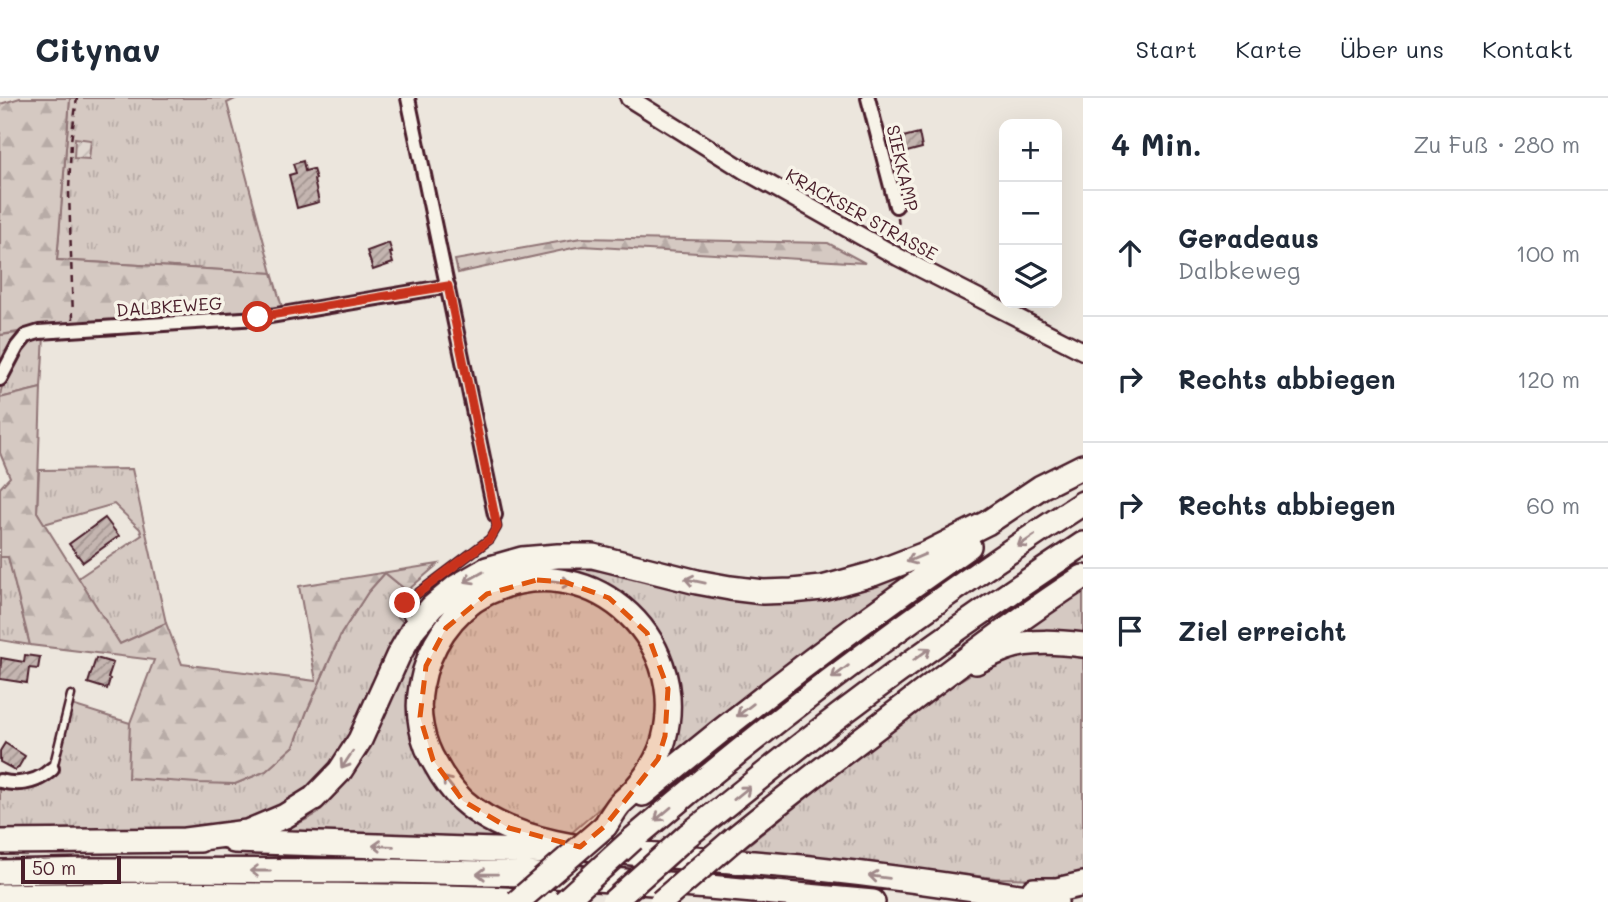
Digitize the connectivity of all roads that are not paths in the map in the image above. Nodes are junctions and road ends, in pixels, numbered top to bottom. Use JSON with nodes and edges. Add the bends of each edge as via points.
{"nodes":[{"id":1,"x":408,"y":98,"type":"edge"},
{"id":2,"x":629,"y":98,"type":"edge"},
{"id":3,"x":868,"y":98,"type":"edge"},
{"id":4,"x":897,"y":206,"type":"road end"},
{"id":5,"x":448,"y":286,"type":"junction"},
{"id":6,"x":1083,"y":351,"type":"edge"},
{"id":7,"x":0,"y":379,"type":"edge"},
{"id":8,"x":1083,"y":467,"type":"edge"},
{"id":9,"x":1083,"y":503,"type":"edge"},
{"id":10,"x":495,"y":514,"type":"joint"},
{"id":11,"x":1083,"y":544,"type":"edge"},
{"id":12,"x":1083,"y":577,"type":"edge"},
{"id":13,"x":414,"y":628,"type":"junction"},
{"id":14,"x":1083,"y":645,"type":"edge"},
{"id":15,"x":939,"y":680,"type":"junction"},
{"id":16,"x":71,"y":695,"type":"dead end"},
{"id":17,"x":52,"y":769,"type":"joint"},
{"id":18,"x":0,"y":781,"type":"edge"},
{"id":19,"x":605,"y":826,"type":"junction"},
{"id":20,"x":186,"y":840,"type":"junction"},
{"id":21,"x":0,"y":842,"type":"edge"},
{"id":22,"x":640,"y":847,"type":"junction"},
{"id":23,"x":0,"y":872,"type":"edge"},
{"id":24,"x":1083,"y":884,"type":"edge"},
{"id":25,"x":971,"y":888,"type":"junction"},
{"id":26,"x":0,"y":896,"type":"edge"},
{"id":27,"x":517,"y":902,"type":"edge"},
{"id":28,"x":563,"y":902,"type":"edge"},
{"id":29,"x":613,"y":902,"type":"edge"},
{"id":30,"x":661,"y":902,"type":"edge"},
{"id":31,"x":873,"y":902,"type":"edge"},
{"id":32,"x":1056,"y":902,"type":"edge"}],
"edges":[{"from":1,"to":5,"type":"street"},
{"from":2,"to":6,"type":"street","name":"KRACKSER STRASSE","via":[[898,257]]},
{"from":3,"to":4,"type":"street","name":"SIEKKAMP"},
{"from":5,"to":7,"type":"street","name":"DALBKEWEG","via":[[258,317],[39,332],[26,336]]},
{"from":5,"to":10,"type":"street"},
{"from":8,"to":13,"type":"highway","one_way":true,"via":[[953,541],[848,582],[763,592],[698,582],[593,556],[522,559],[487,569],[456,587]]},
{"from":8,"to":19,"type":"highway","one_way":true,"via":[[876,612],[727,725]]},
{"from":9,"to":22,"type":"highway","one_way":true,"via":[[967,580],[740,750]]},
{"from":10,"to":13,"type":"lane","via":[[497,527],[490,539],[405,603]]},
{"from":29,"to":11,"type":"highway","one_way":true,"bridge":true,"via":[[688,835],[882,683]]},
{"from":12,"to":15,"type":"highway"},
{"from":13,"to":20,"type":"highway","one_way":true,"via":[[360,740],[340,771],[314,798],[247,832]]},
{"from":14,"to":15,"type":"highway","via":[[1046,642],[1007,648]]},
{"from":15,"to":30,"type":"highway","bridge":true,"via":[[803,783]]},
{"from":16,"to":17,"type":"lane"},
{"from":17,"to":18,"type":"street","via":[[36,781]]},
{"from":22,"to":19,"type":"highway","one_way":true,"via":[[573,846],[537,839],[485,816],[446,782],[424,740],[420,690],[426,666],[446,628],[487,594],[537,580],[565,582],[609,598],[647,633],[668,689],[665,736],[658,759]]},
{"from":19,"to":27,"type":"highway","bridge":true},
{"from":20,"to":21,"type":"highway"},
{"from":22,"to":20,"type":"highway","one_way":true},
{"from":25,"to":22,"type":"highway","one_way":true},
{"from":22,"to":28,"type":"highway","bridge":true},
{"from":31,"to":23,"type":"highway","one_way":true,"via":[[525,874]]},
{"from":24,"to":25,"type":"highway","via":[[1057,890]]},
{"from":25,"to":32,"type":"highway"},
{"from":26,"to":28,"type":"highway","via":[[388,895]]}]}
